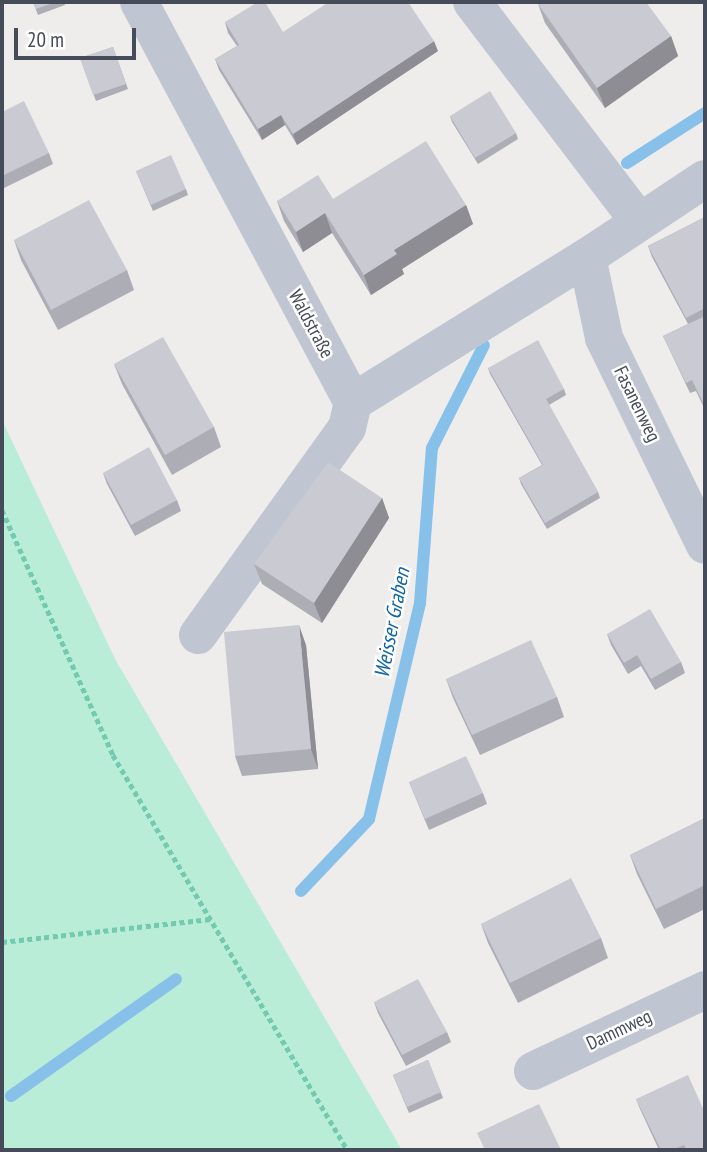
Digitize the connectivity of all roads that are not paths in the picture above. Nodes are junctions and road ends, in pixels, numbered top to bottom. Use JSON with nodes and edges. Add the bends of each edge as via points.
{"nodes":[{"id":1,"x":139,"y":2,"type":"edge"},
{"id":2,"x":472,"y":2,"type":"edge"},
{"id":3,"x":705,"y":179,"type":"edge"},
{"id":4,"x":638,"y":220,"type":"junction"},
{"id":5,"x":587,"y":257,"type":"junction"},
{"id":6,"x":353,"y":402,"type":"junction"},
{"id":7,"x":705,"y":545,"type":"edge"},
{"id":8,"x":198,"y":635,"type":"dead end"},
{"id":9,"x":705,"y":990,"type":"edge"},
{"id":10,"x":533,"y":1071,"type":"dead end"}],
"edges":[{"from":1,"to":6,"type":"street","name":"Waldstraße"},
{"from":2,"to":4,"type":"street"},
{"from":3,"to":4,"type":"street"},
{"from":4,"to":5,"type":"street"},
{"from":5,"to":6,"type":"street"},
{"from":5,"to":7,"type":"street","name":"Fasanenweg","via":[[604,338]]},
{"from":6,"to":8,"type":"street","via":[[347,428]]},
{"from":9,"to":10,"type":"street","name":"Dammweg"}]}
